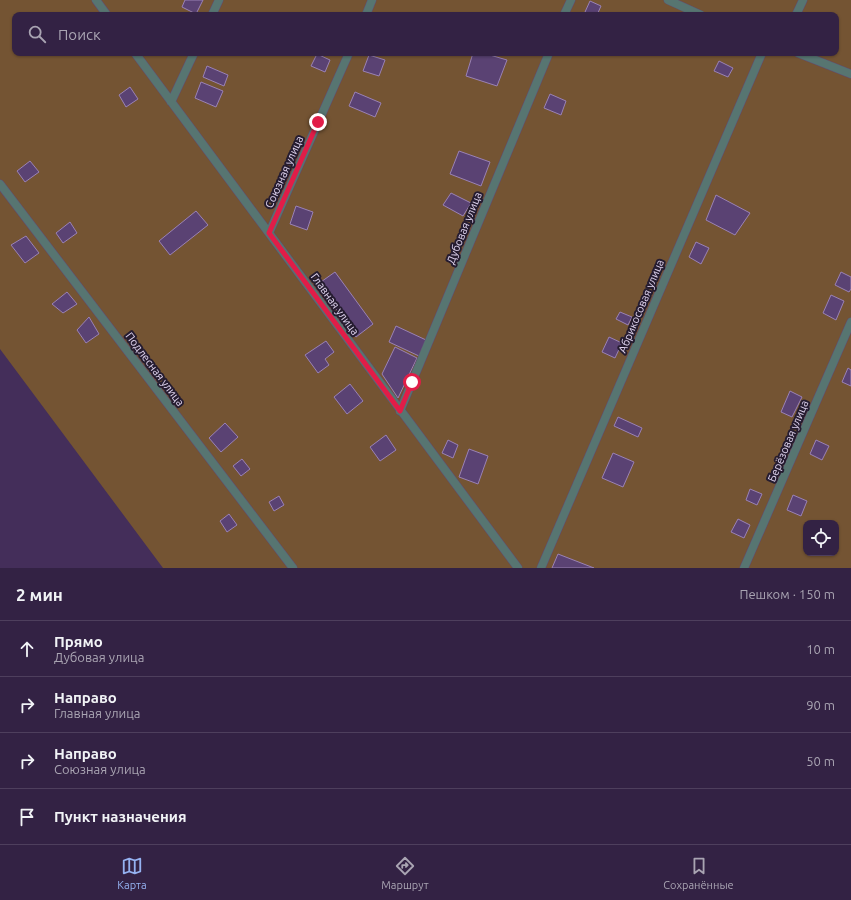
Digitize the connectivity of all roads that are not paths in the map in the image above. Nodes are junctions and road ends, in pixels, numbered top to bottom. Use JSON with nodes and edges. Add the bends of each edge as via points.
{"nodes":[{"id":1,"x":96,"y":0,"type":"edge"},
{"id":2,"x":219,"y":0,"type":"edge"},
{"id":3,"x":372,"y":0,"type":"edge"},
{"id":4,"x":570,"y":0,"type":"edge"},
{"id":5,"x":668,"y":0,"type":"edge"},
{"id":6,"x":803,"y":0,"type":"edge"},
{"id":7,"x":105,"y":12,"type":"edge"},
{"id":8,"x":213,"y":12,"type":"edge"},
{"id":9,"x":367,"y":12,"type":"edge"},
{"id":10,"x":565,"y":12,"type":"edge"},
{"id":11,"x":694,"y":12,"type":"edge"},
{"id":12,"x":797,"y":12,"type":"edge"},
{"id":13,"x":137,"y":56,"type":"edge"},
{"id":14,"x":193,"y":56,"type":"edge"},
{"id":15,"x":348,"y":56,"type":"edge"},
{"id":16,"x":548,"y":56,"type":"edge"},
{"id":17,"x":761,"y":56,"type":"edge"},
{"id":18,"x":806,"y":56,"type":"edge"},
{"id":19,"x":851,"y":74,"type":"edge"},
{"id":20,"x":171,"y":102,"type":"junction"},
{"id":21,"x":0,"y":184,"type":"edge"},
{"id":22,"x":269,"y":233,"type":"junction"},
{"id":23,"x":851,"y":322,"type":"edge"},
{"id":24,"x":400,"y":411,"type":"junction"},
{"id":25,"x":293,"y":568,"type":"edge"},
{"id":26,"x":518,"y":568,"type":"edge"},
{"id":27,"x":541,"y":568,"type":"edge"},
{"id":28,"x":744,"y":568,"type":"edge"}],
"edges":[{"from":1,"to":7,"type":"street"},
{"from":2,"to":8,"type":"street"},
{"from":3,"to":9,"type":"street"},
{"from":4,"to":10,"type":"street"},
{"from":5,"to":11,"type":"street"},
{"from":6,"to":12,"type":"street"},
{"from":13,"to":20,"type":"street","name":"Главная улица"},
{"from":14,"to":20,"type":"street"},
{"from":15,"to":22,"type":"street","name":"Союзная улица"},
{"from":16,"to":24,"type":"street","name":"Дубовая улица"},
{"from":17,"to":27,"type":"street","name":"Абрикосовая улица"},
{"from":18,"to":19,"type":"street"},
{"from":20,"to":22,"type":"street","name":"Главная улица"},
{"from":21,"to":25,"type":"street","name":"Подлесная улица"},
{"from":22,"to":24,"type":"street","name":"Главная улица"},
{"from":23,"to":28,"type":"street","name":"Берёзовая улица"},
{"from":24,"to":26,"type":"street","name":"Главная улица"}]}
